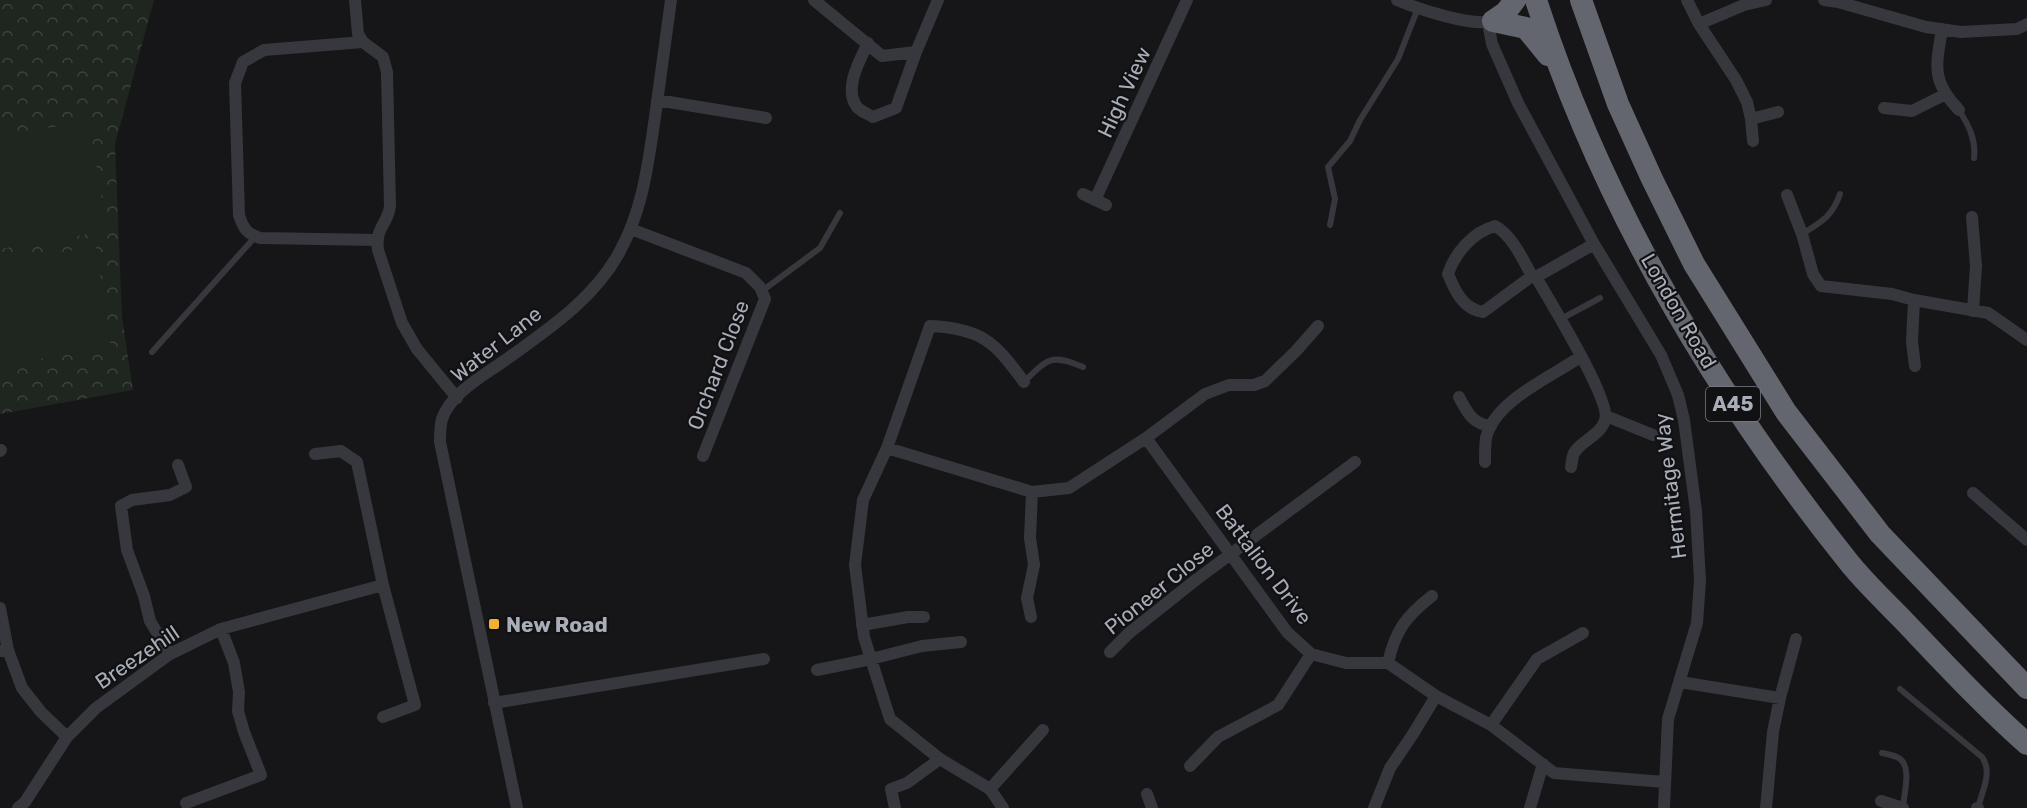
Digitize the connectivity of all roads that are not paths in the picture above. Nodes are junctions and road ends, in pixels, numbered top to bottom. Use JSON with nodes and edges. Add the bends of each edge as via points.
{"nodes":[{"id":1,"x":355,"y":0,"type":"edge"},
{"id":2,"x":671,"y":0,"type":"edge"},
{"id":3,"x":814,"y":0,"type":"edge"},
{"id":4,"x":938,"y":0,"type":"edge"},
{"id":5,"x":1187,"y":0,"type":"edge"},
{"id":6,"x":1397,"y":0,"type":"edge"},
{"id":7,"x":1515,"y":0,"type":"edge"},
{"id":8,"x":1536,"y":0,"type":"edge"},
{"id":9,"x":1581,"y":0,"type":"edge"},
{"id":10,"x":1687,"y":0,"type":"edge"},
{"id":11,"x":1766,"y":0,"type":"edge"},
{"id":12,"x":1824,"y":0,"type":"edge"},
{"id":13,"x":1418,"y":8,"type":"junction"},
{"id":14,"x":1491,"y":22,"type":"junction"},
{"id":15,"x":1699,"y":24,"type":"junction"},
{"id":16,"x":2027,"y":24,"type":"edge"},
{"id":17,"x":1942,"y":29,"type":"junction"},
{"id":18,"x":363,"y":42,"type":"junction"},
{"id":19,"x":868,"y":43,"type":"junction"},
{"id":20,"x":916,"y":52,"type":"junction"},
{"id":21,"x":1561,"y":74,"type":"junction"},
{"id":22,"x":1944,"y":95,"type":"junction"},
{"id":23,"x":657,"y":100,"type":"junction"},
{"id":24,"x":1884,"y":108,"type":"dead end"},
{"id":25,"x":1959,"y":110,"type":"joint"},
{"id":26,"x":1778,"y":112,"type":"dead end"},
{"id":27,"x":766,"y":118,"type":"dead end"},
{"id":28,"x":1751,"y":118,"type":"junction"},
{"id":29,"x":1753,"y":141,"type":"dead end"},
{"id":30,"x":1974,"y":158,"type":"dead end"},
{"id":31,"x":1083,"y":194,"type":"dead end"},
{"id":32,"x":1840,"y":194,"type":"dead end"},
{"id":33,"x":1787,"y":195,"type":"dead end"},
{"id":34,"x":840,"y":213,"type":"dead end"},
{"id":35,"x":1972,"y":217,"type":"dead end"},
{"id":36,"x":1330,"y":225,"type":"dead end"},
{"id":37,"x":631,"y":229,"type":"junction"},
{"id":38,"x":1802,"y":234,"type":"junction"},
{"id":39,"x":256,"y":236,"type":"junction"},
{"id":40,"x":377,"y":240,"type":"junction"},
{"id":41,"x":1594,"y":244,"type":"junction"},
{"id":42,"x":1534,"y":277,"type":"junction"},
{"id":43,"x":762,"y":291,"type":"junction"},
{"id":44,"x":1600,"y":298,"type":"dead end"},
{"id":45,"x":1914,"y":300,"type":"junction"},
{"id":46,"x":1973,"y":311,"type":"junction"},
{"id":47,"x":1560,"y":320,"type":"junction"},
{"id":48,"x":1318,"y":326,"type":"dead end"},
{"id":49,"x":2027,"y":340,"type":"edge"},
{"id":50,"x":152,"y":352,"type":"dead end"},
{"id":51,"x":1580,"y":357,"type":"junction"},
{"id":52,"x":1915,"y":366,"type":"dead end"},
{"id":53,"x":1083,"y":367,"type":"dead end"},
{"id":54,"x":1024,"y":382,"type":"joint"},
{"id":55,"x":1459,"y":397,"type":"dead end"},
{"id":56,"x":457,"y":398,"type":"junction"},
{"id":57,"x":1606,"y":416,"type":"junction"},
{"id":58,"x":1491,"y":426,"type":"junction"},
{"id":59,"x":1653,"y":435,"type":"dead end"},
{"id":60,"x":1146,"y":438,"type":"junction"},
{"id":61,"x":887,"y":448,"type":"junction"},
{"id":62,"x":315,"y":454,"type":"dead end"},
{"id":63,"x":703,"y":456,"type":"dead end"},
{"id":64,"x":1355,"y":462,"type":"dead end"},
{"id":65,"x":1485,"y":462,"type":"dead end"},
{"id":66,"x":178,"y":465,"type":"dead end"},
{"id":67,"x":1571,"y":467,"type":"dead end"},
{"id":68,"x":1032,"y":492,"type":"junction"},
{"id":69,"x":1973,"y":493,"type":"dead end"},
{"id":70,"x":2027,"y":540,"type":"edge"},
{"id":71,"x":1232,"y":554,"type":"junction"},
{"id":72,"x":383,"y":585,"type":"junction"},
{"id":73,"x":1432,"y":596,"type":"dead end"},
{"id":74,"x":0,"y":608,"type":"edge"},
{"id":75,"x":924,"y":617,"type":"dead end"},
{"id":76,"x":1031,"y":617,"type":"dead end"},
{"id":77,"x":862,"y":625,"type":"junction"},
{"id":78,"x":221,"y":629,"type":"junction"},
{"id":79,"x":1583,"y":633,"type":"dead end"},
{"id":80,"x":1796,"y":639,"type":"dead end"},
{"id":81,"x":961,"y":642,"type":"dead end"},
{"id":82,"x":4,"y":651,"type":"edge"},
{"id":83,"x":1110,"y":652,"type":"dead end"},
{"id":84,"x":170,"y":654,"type":"junction"},
{"id":85,"x":1311,"y":654,"type":"junction"},
{"id":86,"x":764,"y":658,"type":"dead end"},
{"id":87,"x":871,"y":659,"type":"junction"},
{"id":88,"x":1388,"y":663,"type":"junction"},
{"id":89,"x":817,"y":670,"type":"dead end"},
{"id":90,"x":1680,"y":682,"type":"junction"},
{"id":91,"x":2027,"y":688,"type":"edge"},
{"id":92,"x":1900,"y":689,"type":"dead end"},
{"id":93,"x":1436,"y":696,"type":"junction"},
{"id":94,"x":1780,"y":698,"type":"junction"},
{"id":95,"x":494,"y":703,"type":"junction"},
{"id":96,"x":383,"y":717,"type":"dead end"},
{"id":97,"x":1491,"y":724,"type":"junction"},
{"id":98,"x":1043,"y":730,"type":"dead end"},
{"id":99,"x":67,"y":737,"type":"junction"},
{"id":100,"x":2027,"y":744,"type":"edge"},
{"id":101,"x":1882,"y":753,"type":"dead end"},
{"id":102,"x":940,"y":759,"type":"junction"},
{"id":103,"x":1543,"y":764,"type":"junction"},
{"id":104,"x":1190,"y":766,"type":"dead end"},
{"id":105,"x":1664,"y":782,"type":"junction"},
{"id":106,"x":990,"y":789,"type":"junction"},
{"id":107,"x":1147,"y":794,"type":"dead end"},
{"id":108,"x":1881,"y":801,"type":"dead end"},
{"id":109,"x":186,"y":803,"type":"dead end"},
{"id":110,"x":24,"y":806,"type":"edge"},
{"id":111,"x":517,"y":808,"type":"edge"},
{"id":112,"x":895,"y":808,"type":"edge"},
{"id":113,"x":1003,"y":808,"type":"edge"},
{"id":114,"x":1152,"y":808,"type":"edge"},
{"id":115,"x":1374,"y":808,"type":"edge"},
{"id":116,"x":1530,"y":808,"type":"edge"},
{"id":117,"x":1664,"y":808,"type":"edge"},
{"id":118,"x":1766,"y":808,"type":"edge"},
{"id":119,"x":1903,"y":808,"type":"edge"},
{"id":120,"x":1978,"y":808,"type":"edge"}],
"edges":[{"from":1,"to":18,"type":"street","via":[[358,34]]},
{"from":2,"to":23,"type":"street","name":"Water Lane"},
{"from":3,"to":19,"type":"street"},
{"from":4,"to":20,"type":"street"},
{"from":5,"to":31,"type":"street","name":"High View","via":[[1101,202]]},
{"from":6,"to":13,"type":"street"},
{"from":7,"to":14,"type":"highway"},
{"from":8,"to":21,"type":"highway","name":"London Road","number":"A45"},
{"from":9,"to":91,"type":"highway","name":"London Road","number":"A45","via":[[1618,104],[1694,264],[1786,412],[1880,534]]},
{"from":10,"to":15,"type":"street"},
{"from":11,"to":15,"type":"street"},
{"from":12,"to":17,"type":"street"},
{"from":13,"to":14,"type":"street","via":[[1473,22]]},
{"from":13,"to":36,"type":"lane","via":[[1398,59],[1350,141],[1328,167],[1335,199]]},
{"from":14,"to":21,"type":"highway","via":[[1526,28]]},
{"from":14,"to":41,"type":"street","name":"Hermitage Way","via":[[1492,44],[1518,103]]},
{"from":15,"to":28,"type":"street","via":[[1736,80]]},
{"from":16,"to":17,"type":"street","via":[[2017,29]]},
{"from":17,"to":22,"type":"street","via":[[1936,67]]},
{"from":18,"to":39,"type":"street","via":[[264,50],[243,62],[235,83],[238,215],[242,226]]},
{"from":18,"to":40,"type":"street","via":[[383,57],[387,72],[390,206]]},
{"from":19,"to":20,"type":"street","via":[[882,56]]},
{"from":19,"to":20,"type":"street","via":[[855,72],[852,96],[857,108],[873,117],[896,108]]},
{"from":21,"to":100,"type":"highway","name":"London Road","number":"A45","via":[[1586,137],[1664,292],[1752,433],[1848,561],[1984,706]]},
{"from":22,"to":24,"type":"street","via":[[1912,111]]},
{"from":22,"to":25,"type":"street"},
{"from":23,"to":27,"type":"street"},
{"from":23,"to":37,"type":"street","name":"Water Lane","via":[[646,178]]},
{"from":25,"to":30,"type":"lane","via":[[1971,129]]},
{"from":26,"to":28,"type":"street"},
{"from":28,"to":29,"type":"street"},
{"from":32,"to":38,"type":"lane","via":[[1835,208],[1824,220]]},
{"from":33,"to":38,"type":"street"},
{"from":34,"to":43,"type":"lane","via":[[820,248]]},
{"from":35,"to":46,"type":"street","via":[[1976,266]]},
{"from":37,"to":43,"type":"street","name":"Orchard Close","via":[[746,273]]},
{"from":37,"to":56,"type":"street","name":"Water Lane","via":[[603,278],[584,298]]},
{"from":38,"to":45,"type":"street","via":[[1813,274],[1821,286]]},
{"from":39,"to":40,"type":"street"},
{"from":39,"to":50,"type":"lane"},
{"from":40,"to":56,"type":"street","via":[[402,323],[417,349]]},
{"from":41,"to":42,"type":"street"},
{"from":41,"to":90,"type":"street","name":"Hermitage Way","via":[[1661,355],[1684,420],[1700,580],[1697,623]]},
{"from":42,"to":42,"type":"street","via":[[1502,230],[1495,226],[1473,237],[1452,260],[1448,274],[1466,306],[1483,312]]},
{"from":42,"to":47,"type":"street"},
{"from":43,"to":63,"type":"street","name":"Orchard Close","via":[[765,299]]},
{"from":44,"to":47,"type":"lane"},
{"from":45,"to":46,"type":"street"},
{"from":45,"to":52,"type":"street"},
{"from":46,"to":49,"type":"street","via":[[1988,313]]},
{"from":47,"to":51,"type":"street"},
{"from":48,"to":60,"type":"street","via":[[1265,381],[1229,385],[1205,394]]},
{"from":51,"to":57,"type":"street","via":[[1598,388]]},
{"from":51,"to":58,"type":"street","via":[[1509,403]]},
{"from":53,"to":54,"type":"lane","via":[[1065,359],[1049,360]]},
{"from":54,"to":61,"type":"street","via":[[991,343],[954,327],[930,326]]},
{"from":55,"to":58,"type":"street","via":[[1473,420]]},
{"from":56,"to":95,"type":"street","name":"Water Lane","via":[[442,420],[440,442]]},
{"from":57,"to":59,"type":"street"},
{"from":57,"to":67,"type":"street","via":[[1598,432],[1574,454]]},
{"from":58,"to":65,"type":"street"},
{"from":60,"to":68,"type":"street","via":[[1069,488]]},
{"from":60,"to":71,"type":"street","name":"Battalion Drive"},
{"from":61,"to":68,"type":"street"},
{"from":61,"to":77,"type":"street","via":[[863,500],[855,565]]},
{"from":62,"to":72,"type":"street","via":[[340,451],[357,462]]},
{"from":64,"to":71,"type":"street","name":"Pioneer Close"},
{"from":66,"to":84,"type":"street","via":[[186,487],[170,495],[132,500],[122,506],[127,550],[150,621]]},
{"from":68,"to":76,"type":"street","via":[[1030,538],[1034,565],[1027,598]]},
{"from":69,"to":70,"type":"street"},
{"from":71,"to":83,"type":"street","name":"Pioneer Close"},
{"from":71,"to":85,"type":"street","name":"Battalion Drive","via":[[1287,632]]},
{"from":72,"to":78,"type":"street","name":"Breezehill"},
{"from":72,"to":96,"type":"street","via":[[415,705]]},
{"from":73,"to":88,"type":"street","via":[[1401,627]]},
{"from":74,"to":82,"type":"street"},
{"from":75,"to":77,"type":"street"},
{"from":77,"to":87,"type":"street"},
{"from":78,"to":84,"type":"street","name":"Breezehill"},
{"from":78,"to":109,"type":"street","via":[[234,663],[238,711],[261,775]]},
{"from":79,"to":97,"type":"street","via":[[1537,659]]},
{"from":80,"to":94,"type":"street"},
{"from":81,"to":87,"type":"street","via":[[922,646]]},
{"from":82,"to":99,"type":"street","via":[[22,688]]},
{"from":84,"to":99,"type":"street","name":"Breezehill","via":[[96,708]]},
{"from":85,"to":88,"type":"street","name":"Battalion Drive","via":[[1346,663]]},
{"from":85,"to":104,"type":"street","via":[[1278,705],[1218,737]]},
{"from":86,"to":95,"type":"street"},
{"from":87,"to":89,"type":"street"},
{"from":87,"to":102,"type":"street","via":[[891,719]]},
{"from":88,"to":93,"type":"street"},
{"from":90,"to":94,"type":"street"},
{"from":90,"to":105,"type":"street","name":"Hermitage Way","via":[[1668,719]]},
{"from":92,"to":120,"type":"lane","via":[[1988,765]]},
{"from":93,"to":97,"type":"street"},
{"from":93,"to":115,"type":"street","via":[[1390,768]]},
{"from":94,"to":118,"type":"street"},
{"from":95,"to":111,"type":"street","name":"Water Lane"},
{"from":97,"to":103,"type":"street"},
{"from":98,"to":106,"type":"street"},
{"from":99,"to":110,"type":"street","name":"Breezehill"},
{"from":101,"to":119,"type":"lane","via":[[1897,757],[1906,768]]},
{"from":102,"to":106,"type":"street"},
{"from":102,"to":112,"type":"street","via":[[907,783],[891,789]]},
{"from":103,"to":105,"type":"street","via":[[1554,773]]},
{"from":103,"to":116,"type":"street"},
{"from":105,"to":117,"type":"street","name":"Hermitage Way"},
{"from":106,"to":113,"type":"street"},
{"from":107,"to":114,"type":"street"},
{"from":108,"to":119,"type":"street"}]}
